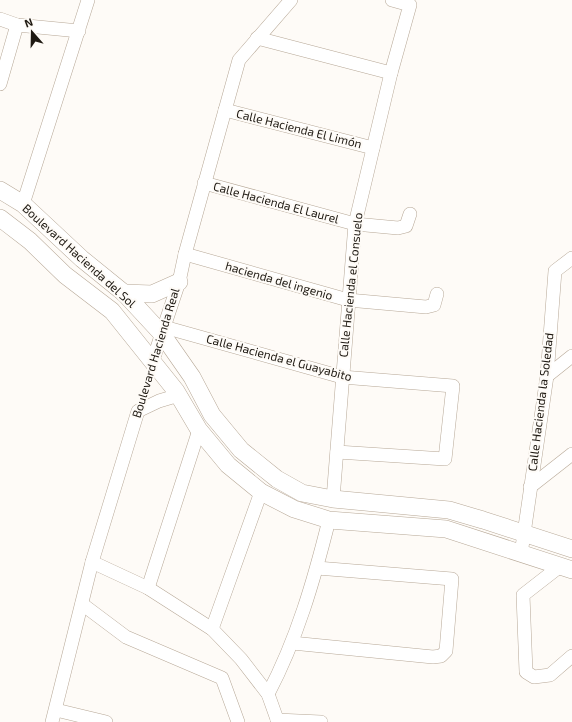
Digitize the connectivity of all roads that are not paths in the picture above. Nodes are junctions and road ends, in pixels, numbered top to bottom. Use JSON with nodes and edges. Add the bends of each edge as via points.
{"nodes":[{"id":1,"x":88,"y":0,"type":"edge"},
{"id":2,"x":291,"y":0,"type":"edge"},
{"id":3,"x":392,"y":0,"type":"edge"},
{"id":4,"x":0,"y":19,"type":"edge"},
{"id":5,"x":17,"y":26,"type":"junction"},
{"id":6,"x":79,"y":31,"type":"junction"},
{"id":7,"x":257,"y":38,"type":"junction"},
{"id":8,"x":392,"y":73,"type":"junction"},
{"id":9,"x":0,"y":84,"type":"edge"},
{"id":10,"x":225,"y":110,"type":"junction"},
{"id":11,"x":373,"y":148,"type":"junction"},
{"id":12,"x":204,"y":183,"type":"junction"},
{"id":13,"x":0,"y":190,"type":"edge"},
{"id":14,"x":23,"y":204,"type":"junction"},
{"id":15,"x":410,"y":214,"type":"dead end"},
{"id":16,"x":0,"y":218,"type":"edge"},
{"id":17,"x":355,"y":224,"type":"junction"},
{"id":18,"x":185,"y":254,"type":"junction"},
{"id":19,"x":572,"y":258,"type":"edge"},
{"id":20,"x":178,"y":282,"type":"junction"},
{"id":21,"x":124,"y":293,"type":"junction"},
{"id":22,"x":437,"y":294,"type":"dead end"},
{"id":23,"x":348,"y":300,"type":"junction"},
{"id":24,"x":163,"y":331,"type":"junction"},
{"id":25,"x":572,"y":356,"type":"edge"},
{"id":26,"x":153,"y":360,"type":"junction"},
{"id":27,"x":546,"y":376,"type":"junction"},
{"id":28,"x":342,"y":377,"type":"junction"},
{"id":29,"x":179,"y":395,"type":"junction"},
{"id":30,"x":199,"y":430,"type":"junction"},
{"id":31,"x":337,"y":452,"type":"junction"},
{"id":32,"x":572,"y":454,"type":"edge"},
{"id":33,"x":530,"y":487,"type":"junction"},
{"id":34,"x":261,"y":492,"type":"junction"},
{"id":35,"x":333,"y":500,"type":"junction"},
{"id":36,"x":329,"y":520,"type":"junction"},
{"id":37,"x":524,"y":534,"type":"junction"},
{"id":38,"x":572,"y":549,"type":"edge"},
{"id":39,"x":521,"y":554,"type":"junction"},
{"id":40,"x":92,"y":562,"type":"junction"},
{"id":41,"x":317,"y":568,"type":"junction"},
{"id":42,"x":566,"y":569,"type":"edge"},
{"id":43,"x":148,"y":588,"type":"junction"},
{"id":44,"x":82,"y":604,"type":"junction"},
{"id":45,"x":212,"y":629,"type":"junction"},
{"id":46,"x":292,"y":643,"type":"junction"},
{"id":47,"x":572,"y":656,"type":"edge"},
{"id":48,"x":268,"y":694,"type":"junction"},
{"id":49,"x":54,"y":716,"type":"edge"},
{"id":50,"x":277,"y":721,"type":"edge"},
{"id":51,"x":106,"y":722,"type":"edge"},
{"id":52,"x":238,"y":722,"type":"edge"},
{"id":53,"x":321,"y":722,"type":"edge"}],
"edges":[{"from":1,"to":6,"type":"street"},
{"from":2,"to":7,"type":"street","name":"Boulevard Hacienda Real"},
{"from":3,"to":8,"type":"street","name":"Calle Hacienda el Consuelo","via":[[410,5]]},
{"from":4,"to":5,"type":"street"},
{"from":5,"to":6,"type":"street"},
{"from":5,"to":9,"type":"street"},
{"from":6,"to":14,"type":"street"},
{"from":7,"to":8,"type":"street"},
{"from":7,"to":10,"type":"street","name":"Boulevard Hacienda Real","via":[[239,60]]},
{"from":8,"to":11,"type":"street","name":"Calle Hacienda el Consuelo"},
{"from":10,"to":11,"type":"street","name":"Calle Hacienda El Limón"},
{"from":10,"to":12,"type":"street","name":"Boulevard Hacienda Real"},
{"from":11,"to":17,"type":"street","name":"Calle Hacienda el Consuelo"},
{"from":12,"to":17,"type":"street","name":"Calle Hacienda El Laurel"},
{"from":12,"to":18,"type":"street","name":"Boulevard Hacienda Real"},
{"from":13,"to":14,"type":"street","name":"Boulevard Hacienda del Sol"},
{"from":14,"to":21,"type":"street","name":"Boulevard Hacienda del Sol","via":[[82,259]]},
{"from":15,"to":17,"type":"street","name":"Calle Hacienda El Laurel","via":[[406,226],[402,227]]},
{"from":16,"to":26,"type":"street","name":"Boulevard Hacienda del Sol","via":[[30,241],[65,275],[112,311]]},
{"from":17,"to":23,"type":"street","name":"Calle Hacienda el Consuelo"},
{"from":18,"to":20,"type":"street","name":"Boulevard Hacienda Real"},
{"from":18,"to":23,"type":"street","name":"hacienda del ingenio"},
{"from":19,"to":27,"type":"street","name":"Calle Hacienda la Soledad","via":[[556,271]]},
{"from":20,"to":21,"type":"street","via":[[152,294]]},
{"from":20,"to":24,"type":"street","name":"Boulevard Hacienda Real"},
{"from":21,"to":24,"type":"street","name":"Boulevard Hacienda del Sol"},
{"from":22,"to":23,"type":"street","name":"hacienda del ingenio","via":[[434,305],[426,308]]},
{"from":23,"to":28,"type":"street","name":"Calle Hacienda el Consuelo"},
{"from":24,"to":26,"type":"street","name":"Boulevard Hacienda Real"},
{"from":24,"to":28,"type":"street","name":"Calle Hacienda el Guayabito"},
{"from":24,"to":35,"type":"street","name":"Boulevard Hacienda del Sol","via":[[212,415],[241,450],[277,479],[302,493]]},
{"from":25,"to":27,"type":"street"},
{"from":26,"to":29,"type":"street","name":"Boulevard Hacienda del Sol"},
{"from":27,"to":33,"type":"street","name":"Calle Hacienda la Soledad"},
{"from":28,"to":31,"type":"street","name":"Calle Hacienda el Consuelo"},
{"from":28,"to":31,"type":"street","name":"Calle Hacienda el Guayabito","via":[[453,386],[445,459]]},
{"from":29,"to":30,"type":"street","name":"Boulevard Hacienda del Sol"},
{"from":29,"to":40,"type":"street","name":"Boulevard Hacienda Real","via":[[138,411]]},
{"from":30,"to":34,"type":"street","name":"Boulevard Hacienda del Sol","via":[[228,465]]},
{"from":30,"to":43,"type":"street"},
{"from":31,"to":35,"type":"street","name":"Calle Hacienda el Consuelo"},
{"from":32,"to":33,"type":"street"},
{"from":33,"to":37,"type":"street","name":"Calle Hacienda la Soledad"},
{"from":34,"to":36,"type":"street","name":"Boulevard Hacienda del Sol","via":[[294,509]]},
{"from":34,"to":45,"type":"street"},
{"from":35,"to":37,"type":"street","name":"Boulevard Hacienda del Sol","via":[[449,510]]},
{"from":36,"to":39,"type":"street","name":"Boulevard Hacienda del Sol","via":[[446,529]]},
{"from":36,"to":41,"type":"street"},
{"from":37,"to":38,"type":"street","name":"Boulevard Hacienda del Sol"},
{"from":37,"to":39,"type":"street","name":"Calle Hacienda la Soledad"},
{"from":39,"to":42,"type":"street","name":"Boulevard Hacienda del Sol"},
{"from":40,"to":43,"type":"street"},
{"from":40,"to":44,"type":"street","name":"Boulevard Hacienda Real"},
{"from":41,"to":46,"type":"street"},
{"from":41,"to":46,"type":"street","via":[[452,579],[446,651],[441,656],[433,657]]},
{"from":42,"to":47,"type":"street","via":[[523,596],[526,672],[534,677],[550,675]]},
{"from":43,"to":45,"type":"street"},
{"from":44,"to":49,"type":"street","name":"Boulevard Hacienda Real"},
{"from":44,"to":52,"type":"street","via":[[126,637],[222,678]]},
{"from":45,"to":48,"type":"street","via":[[241,659]]},
{"from":46,"to":48,"type":"street"},
{"from":48,"to":50,"type":"street"},
{"from":49,"to":51,"type":"street"},
{"from":50,"to":53,"type":"street"}]}
